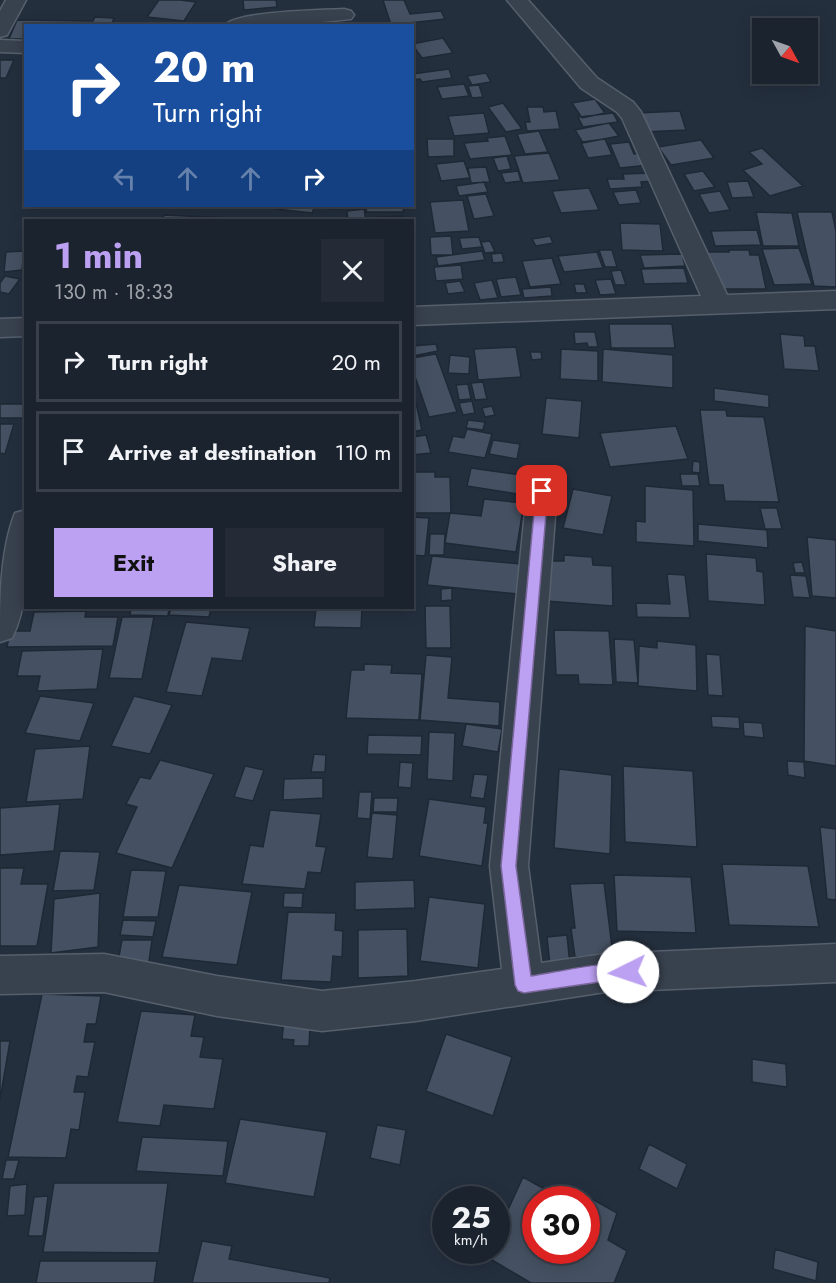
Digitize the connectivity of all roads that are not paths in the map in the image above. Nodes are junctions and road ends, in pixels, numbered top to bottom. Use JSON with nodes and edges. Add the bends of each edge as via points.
{"nodes":[{"id":1,"x":16,"y":0,"type":"edge"},
{"id":2,"x":517,"y":0,"type":"edge"},
{"id":3,"x":343,"y":14,"type":"edge"},
{"id":4,"x":239,"y":24,"type":"edge"},
{"id":5,"x":0,"y":31,"type":"edge"},
{"id":6,"x":0,"y":46,"type":"edge"},
{"id":7,"x":24,"y":47,"type":"edge"},
{"id":8,"x":836,"y":300,"type":"edge"},
{"id":9,"x":718,"y":305,"type":"junction"},
{"id":10,"x":414,"y":316,"type":"edge"},
{"id":11,"x":24,"y":327,"type":"edge"},
{"id":12,"x":0,"y":328,"type":"edge"},
{"id":13,"x":542,"y":491,"type":"dead end"},
{"id":14,"x":24,"y":530,"type":"edge"},
{"id":15,"x":0,"y":629,"type":"edge"},
{"id":16,"x":836,"y":963,"type":"edge"},
{"id":17,"x":0,"y":975,"type":"edge"},
{"id":18,"x":524,"y":985,"type":"junction"}],
"edges":[{"from":1,"to":5,"type":"street"},
{"from":2,"to":9,"type":"street","via":[[589,83],[625,107],[633,117]]},
{"from":3,"to":4,"type":"street"},
{"from":6,"to":7,"type":"street"},
{"from":8,"to":9,"type":"street"},
{"from":9,"to":10,"type":"street"},
{"from":11,"to":12,"type":"street"},
{"from":13,"to":18,"type":"street","via":[[509,866]]},
{"from":14,"to":15,"type":"street"},
{"from":16,"to":18,"type":"street","via":[[605,973]]},
{"from":17,"to":18,"type":"street","via":[[104,973],[217,996],[322,1011]]}]}
